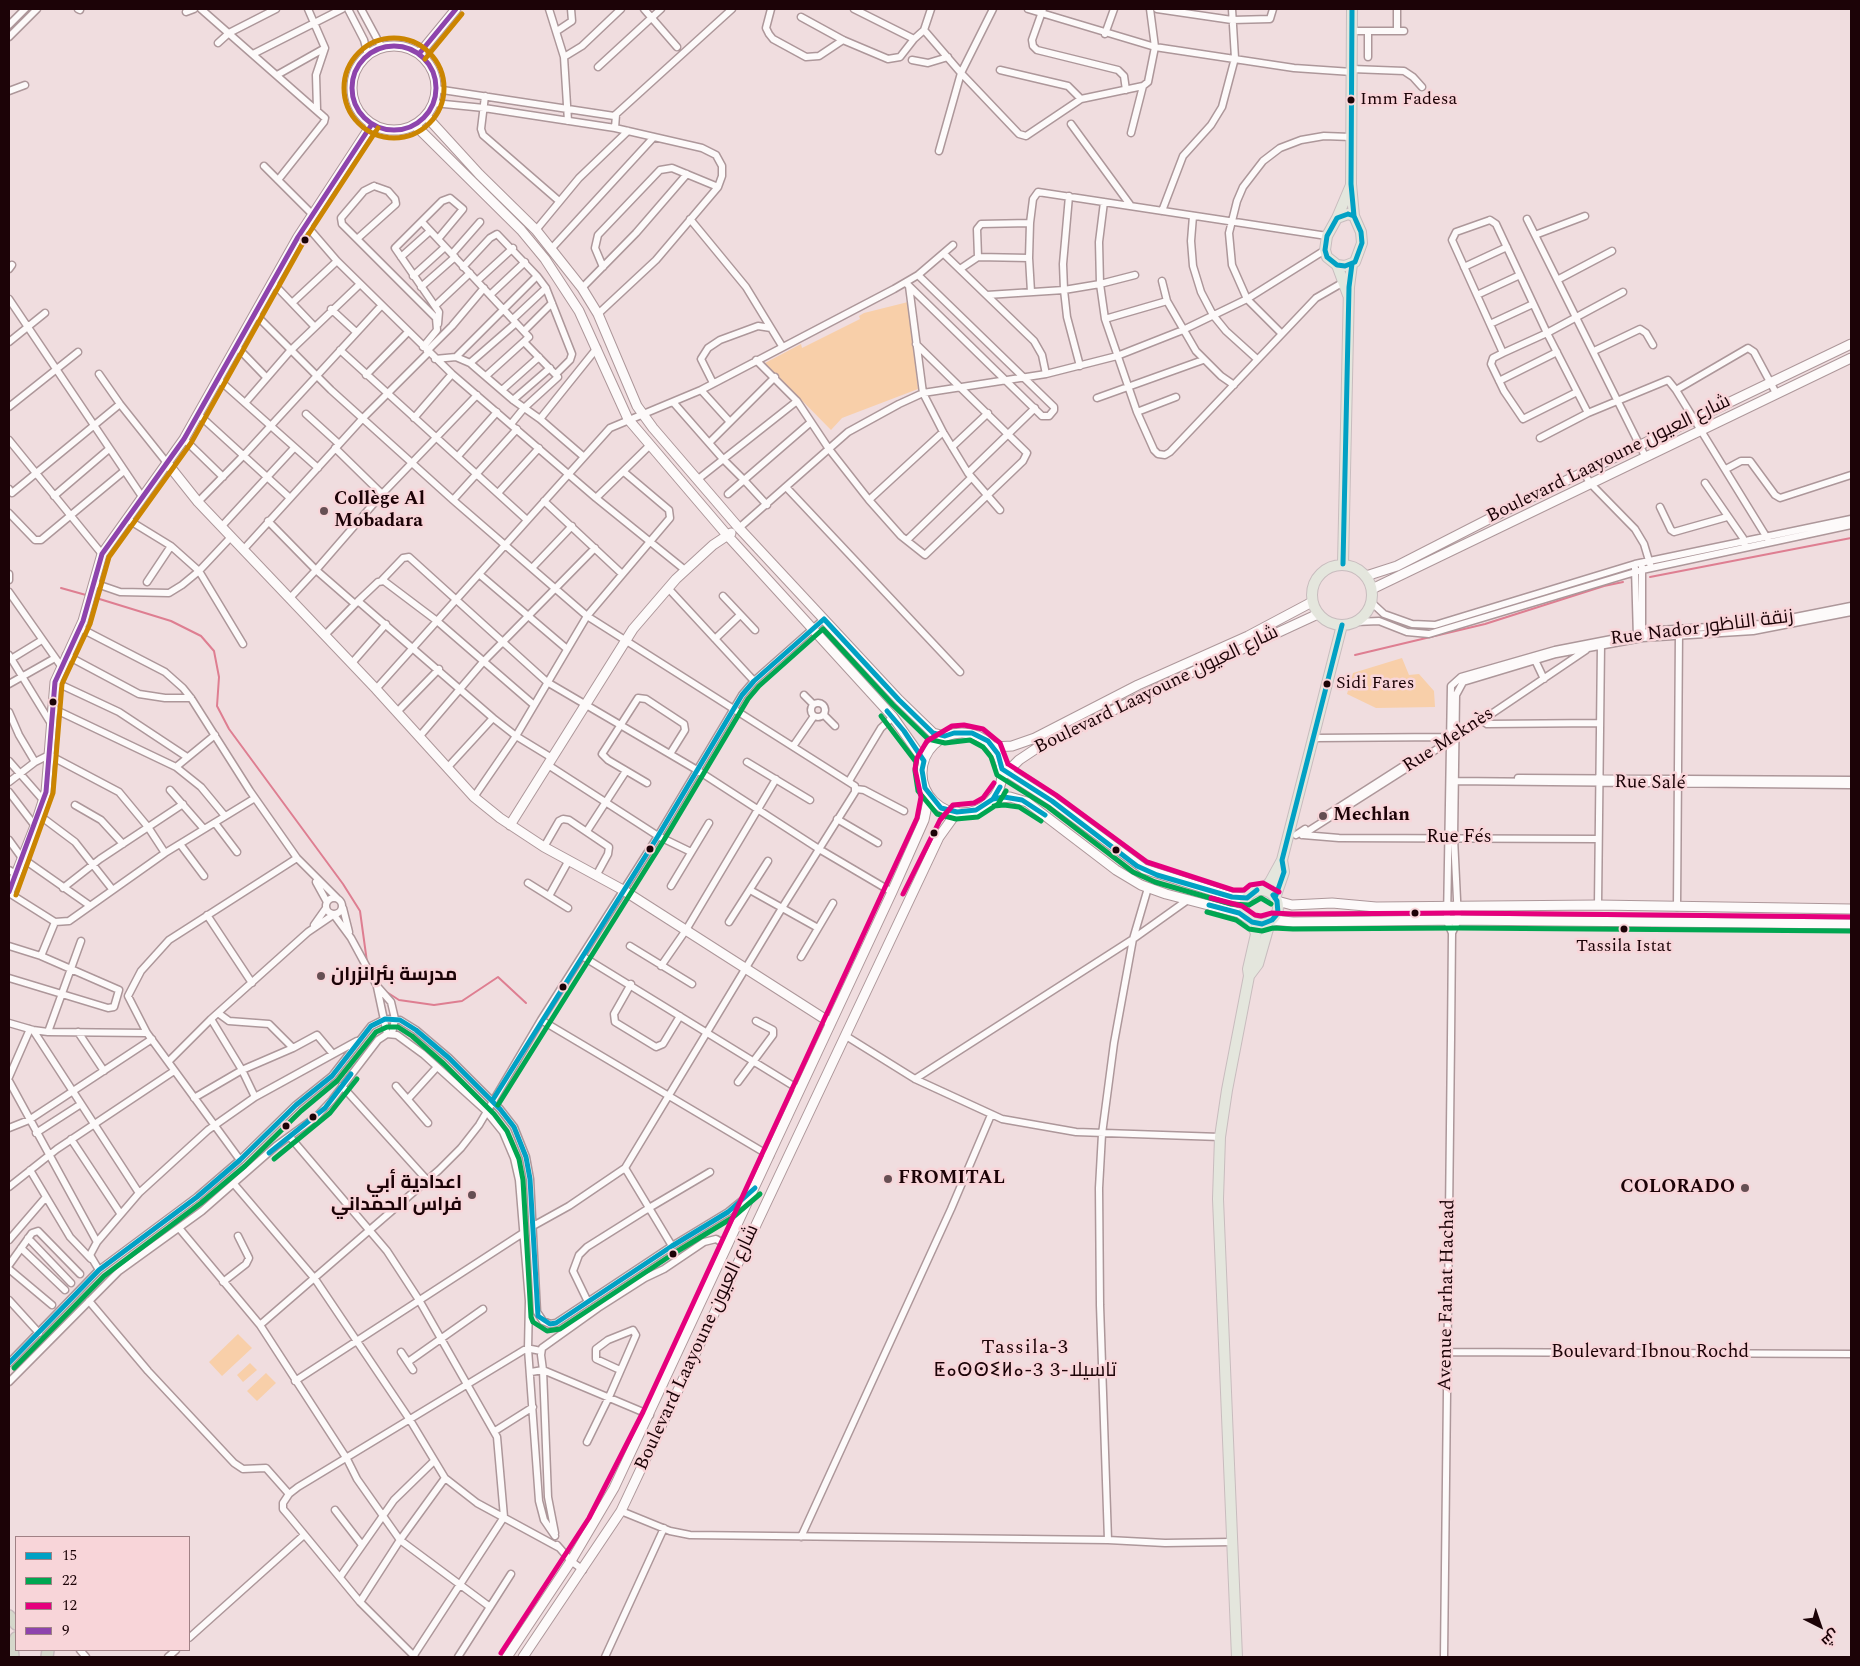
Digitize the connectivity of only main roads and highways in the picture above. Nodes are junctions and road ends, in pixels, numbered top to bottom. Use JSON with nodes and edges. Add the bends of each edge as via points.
{"nodes":[{"id":1,"x":1352,"y":9,"type":"edge"},
{"id":2,"x":1351,"y":184,"type":"junction"},
{"id":3,"x":1354,"y":216,"type":"junction"},
{"id":4,"x":1337,"y":218,"type":"junction"},
{"id":5,"x":1352,"y":264,"type":"junction"},
{"id":6,"x":1337,"y":265,"type":"junction"},
{"id":7,"x":1349,"y":296,"type":"junction"},
{"id":8,"x":1344,"y":564,"type":"junction"},
{"id":9,"x":1342,"y":625,"type":"junction"},
{"id":10,"x":1282,"y":860,"type":"junction"},
{"id":11,"x":1263,"y":890,"type":"junction"},
{"id":12,"x":1276,"y":899,"type":"junction"},
{"id":13,"x":1250,"y":920,"type":"junction"},
{"id":14,"x":1271,"y":921,"type":"junction"},
{"id":15,"x":1250,"y":976,"type":"junction"},
{"id":16,"x":1237,"y":1657,"type":"edge"}],
"edges":[{"from":1,"to":2,"type":"main road"},
{"from":2,"to":3,"type":"main road"},
{"from":2,"to":4,"type":"main road"},
{"from":3,"to":4,"type":"main road","via":[[1348,214]]},
{"from":3,"to":5,"type":"main road","via":[[1362,243],[1358,259]]},
{"from":4,"to":6,"type":"main road","via":[[1326,236],[1325,250]]},
{"from":5,"to":6,"type":"main road"},
{"from":5,"to":7,"type":"main road"},
{"from":6,"to":7,"type":"main road"},
{"from":7,"to":8,"type":"main road"},
{"from":8,"to":9,"type":"main road","via":[[1366,576],[1372,589],[1368,610],[1355,622]]},
{"from":8,"to":9,"type":"main road","via":[[1328,568],[1316,578],[1312,602],[1325,620]]},
{"from":9,"to":10,"type":"main road","via":[[1296,835]]},
{"from":10,"to":11,"type":"main road"},
{"from":10,"to":12,"type":"main road","via":[[1284,872]]},
{"from":11,"to":12,"type":"main road"},
{"from":11,"to":13,"type":"main road","via":[[1253,892],[1247,898],[1244,908]]},
{"from":12,"to":14,"type":"main road","via":[[1278,913]]},
{"from":13,"to":14,"type":"main road","via":[[1262,924]]},
{"from":13,"to":15,"type":"main road","via":[[1256,934],[1248,969]]},
{"from":14,"to":15,"type":"main road","via":[[1258,964]]},
{"from":15,"to":16,"type":"main road","via":[[1220,1137],[1219,1252]]}]}
